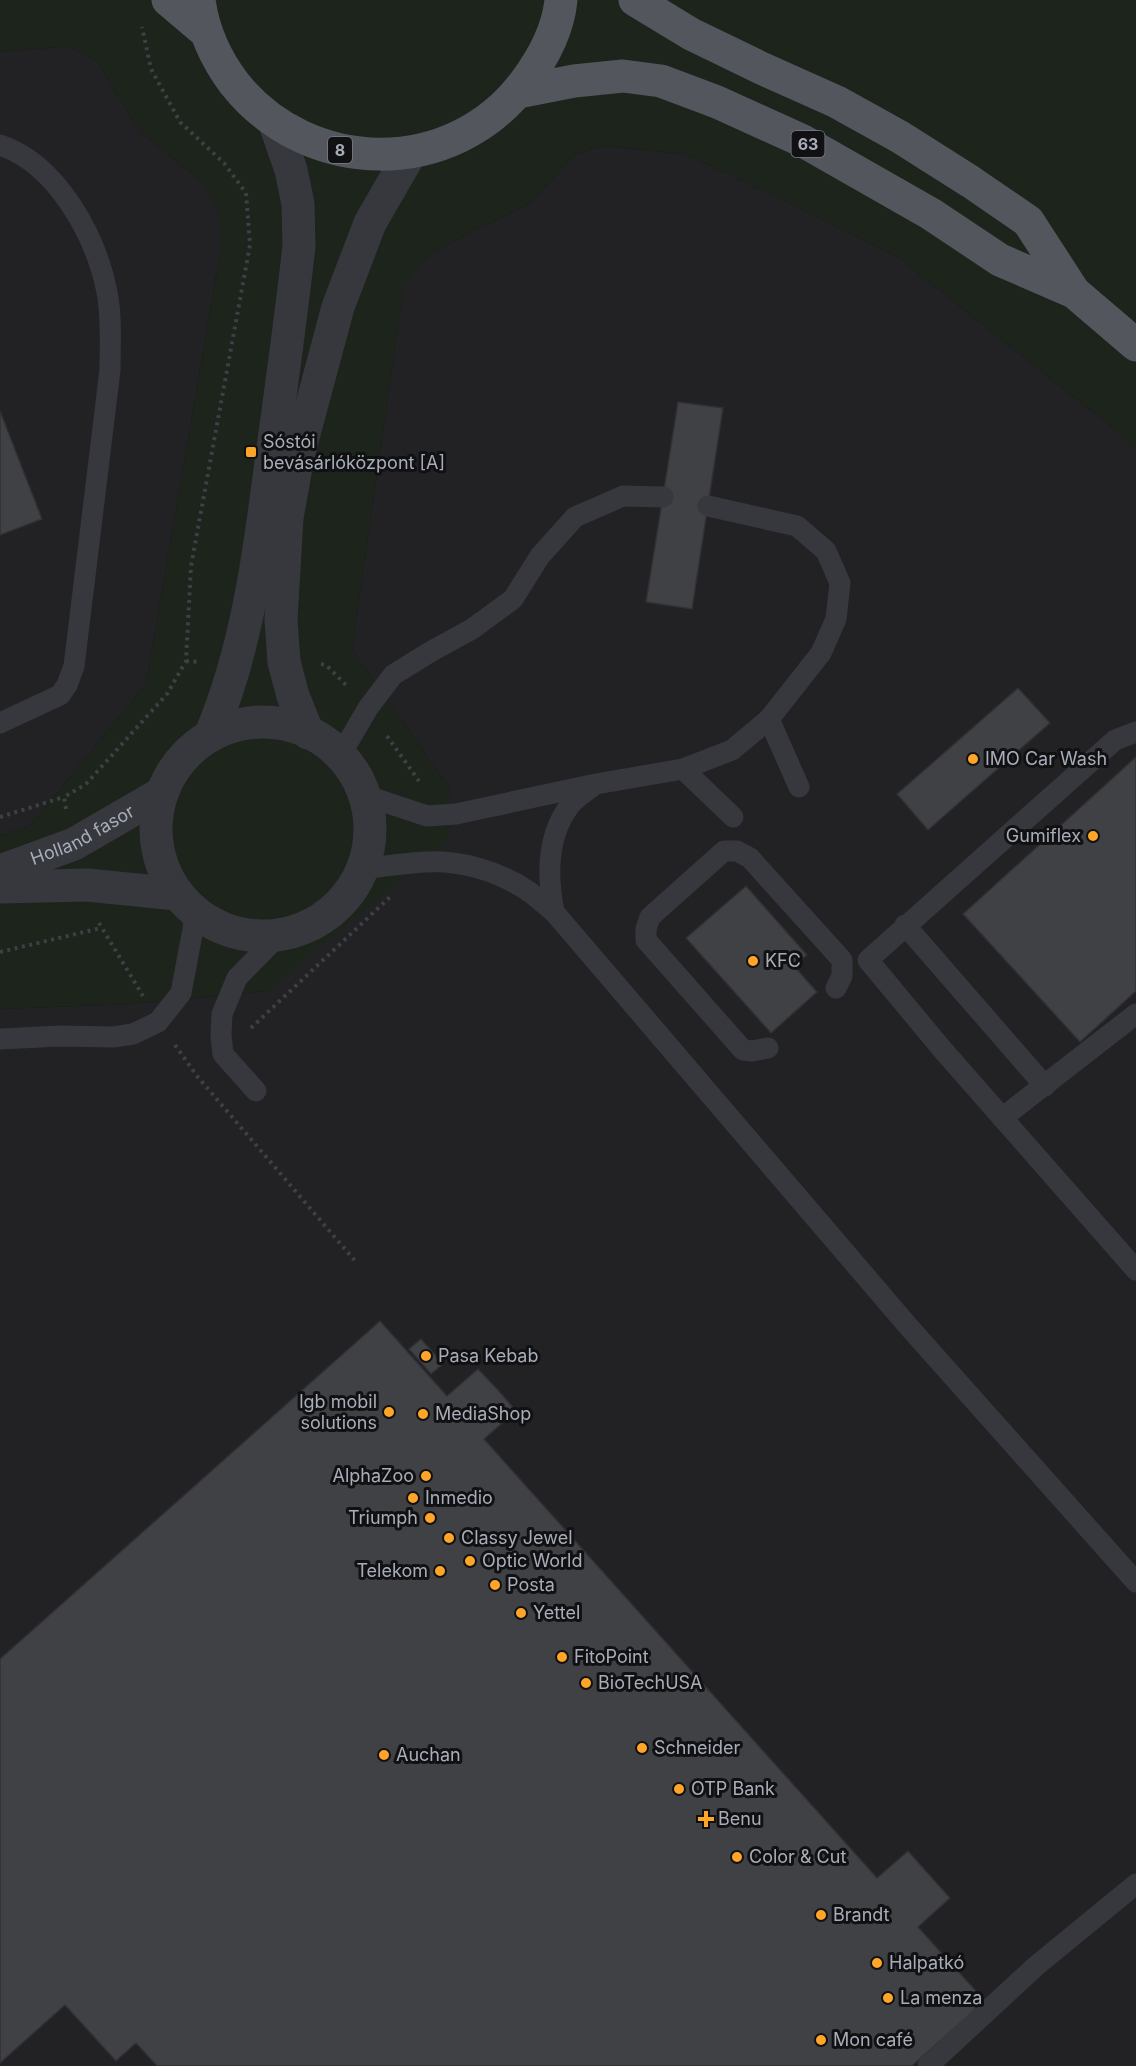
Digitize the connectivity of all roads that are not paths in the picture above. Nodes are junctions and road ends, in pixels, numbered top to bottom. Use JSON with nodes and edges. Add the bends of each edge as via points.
{"nodes":[{"id":1,"x":168,"y":0,"type":"edge"},
{"id":2,"x":199,"y":0,"type":"edge"},
{"id":3,"x":561,"y":0,"type":"edge"},
{"id":4,"x":635,"y":0,"type":"edge"},
{"id":5,"x":207,"y":33,"type":"junction"},
{"id":6,"x":518,"y":92,"type":"junction"},
{"id":7,"x":274,"y":121,"type":"junction"},
{"id":8,"x":0,"y":146,"type":"edge"},
{"id":9,"x":411,"y":152,"type":"junction"},
{"id":10,"x":1074,"y":292,"type":"junction"},
{"id":11,"x":1136,"y":345,"type":"edge"},
{"id":12,"x":663,"y":497,"type":"dead end"},
{"id":13,"x":708,"y":506,"type":"dead end"},
{"id":14,"x":769,"y":719,"type":"junction"},
{"id":15,"x":0,"y":723,"type":"edge"},
{"id":16,"x":1136,"y":732,"type":"edge"},
{"id":17,"x":308,"y":733,"type":"junction"},
{"id":18,"x":210,"y":736,"type":"junction"},
{"id":19,"x":340,"y":756,"type":"junction"},
{"id":20,"x":683,"y":770,"type":"junction"},
{"id":21,"x":596,"y":784,"type":"junction"},
{"id":22,"x":799,"y":787,"type":"dead end"},
{"id":23,"x":162,"y":793,"type":"junction"},
{"id":24,"x":364,"y":795,"type":"junction"},
{"id":25,"x":733,"y":818,"type":"dead end"},
{"id":26,"x":363,"y":869,"type":"junction"},
{"id":27,"x":0,"y":870,"type":"edge"},
{"id":28,"x":0,"y":887,"type":"edge"},
{"id":29,"x":186,"y":904,"type":"junction"},
{"id":30,"x":554,"y":912,"type":"junction"},
{"id":31,"x":905,"y":925,"type":"junction"},
{"id":32,"x":278,"y":936,"type":"junction"},
{"id":33,"x":836,"y":988,"type":"dead end"},
{"id":34,"x":1136,"y":1014,"type":"edge"},
{"id":35,"x":0,"y":1039,"type":"edge"},
{"id":36,"x":768,"y":1047,"type":"dead end"},
{"id":37,"x":1045,"y":1086,"type":"junction"},
{"id":38,"x":256,"y":1091,"type":"dead end"},
{"id":39,"x":1002,"y":1118,"type":"junction"},
{"id":40,"x":1136,"y":1270,"type":"edge"},
{"id":41,"x":1136,"y":1582,"type":"edge"},
{"id":42,"x":1136,"y":1884,"type":"edge"},
{"id":43,"x":928,"y":2066,"type":"edge"}],
"edges":[{"from":1,"to":5,"type":"main road","number":"8"},
{"from":2,"to":5,"type":"main road","number":"8"},
{"from":3,"to":6,"type":"main road","number":"8","via":[[546,51]]},
{"from":4,"to":10,"type":"main road","number":"63","via":[[691,34],[837,102],[970,182],[1028,221]]},
{"from":5,"to":7,"type":"main road","number":"8","via":[[227,73]]},
{"from":6,"to":9,"type":"main road","number":"8","via":[[470,132]]},
{"from":6,"to":10,"type":"main road","number":"63","via":[[623,76],[661,81],[803,141],[931,214],[1000,260]]},
{"from":7,"to":9,"type":"main road","number":"8","via":[[325,147],[382,155]]},
{"from":7,"to":18,"type":"street","via":[[298,204],[299,246],[249,610]]},
{"from":8,"to":15,"type":"lane","via":[[12,149],[45,172],[75,212],[103,274],[111,325],[110,370],[74,666],[60,695]]},
{"from":9,"to":17,"type":"street","via":[[370,223],[338,307],[298,456],[287,518],[281,619],[284,662]]},
{"from":10,"to":11,"type":"main road","number":"63"},
{"from":12,"to":19,"type":"lane","via":[[624,496],[575,517],[540,556],[513,599],[393,675]]},
{"from":13,"to":14,"type":"lane","via":[[797,526],[826,551],[840,583],[836,619],[821,654]]},
{"from":14,"to":20,"type":"lane","via":[[732,750]]},
{"from":14,"to":22,"type":"lane"},
{"from":16,"to":31,"type":"lane","via":[[1115,740]]},
{"from":17,"to":18,"type":"street","via":[[269,723],[228,728]]},
{"from":17,"to":19,"type":"street"},
{"from":18,"to":23,"type":"street","via":[[181,761]]},
{"from":19,"to":24,"type":"street","via":[[355,774]]},
{"from":20,"to":21,"type":"lane"},
{"from":20,"to":25,"type":"lane"},
{"from":21,"to":24,"type":"lane","via":[[456,814],[427,816]]},
{"from":21,"to":30,"type":"lane","via":[[571,804],[558,826],[549,858]]},
{"from":23,"to":27,"type":"street","name":"Holland fasor","via":[[74,844]]},
{"from":23,"to":29,"type":"street","via":[[156,845],[164,870]]},
{"from":24,"to":26,"type":"street","via":[[370,819]]},
{"from":26,"to":30,"type":"lane","via":[[450,862],[508,879]]},
{"from":26,"to":32,"type":"street","via":[[349,894],[329,914],[305,928]]},
{"from":28,"to":29,"type":"street","name":"Holland fasor","via":[[87,885]]},
{"from":29,"to":32,"type":"street","via":[[221,928],[249,936]]},
{"from":29,"to":35,"type":"lane","via":[[181,993],[158,1022],[133,1034],[113,1037]]},
{"from":30,"to":41,"type":"lane","via":[[908,1326]]},
{"from":31,"to":37,"type":"lane"},
{"from":31,"to":39,"type":"lane","via":[[868,960]]},
{"from":32,"to":38,"type":"lane","via":[[237,978],[222,1014],[223,1054]]},
{"from":33,"to":36,"type":"lane","via":[[842,976],[842,960],[750,858],[724,850],[650,917],[646,940],[743,1050]]},
{"from":34,"to":37,"type":"lane"},
{"from":37,"to":39,"type":"lane"},
{"from":39,"to":40,"type":"lane"},
{"from":42,"to":43,"type":"lane","via":[[1036,1966]]}]}
